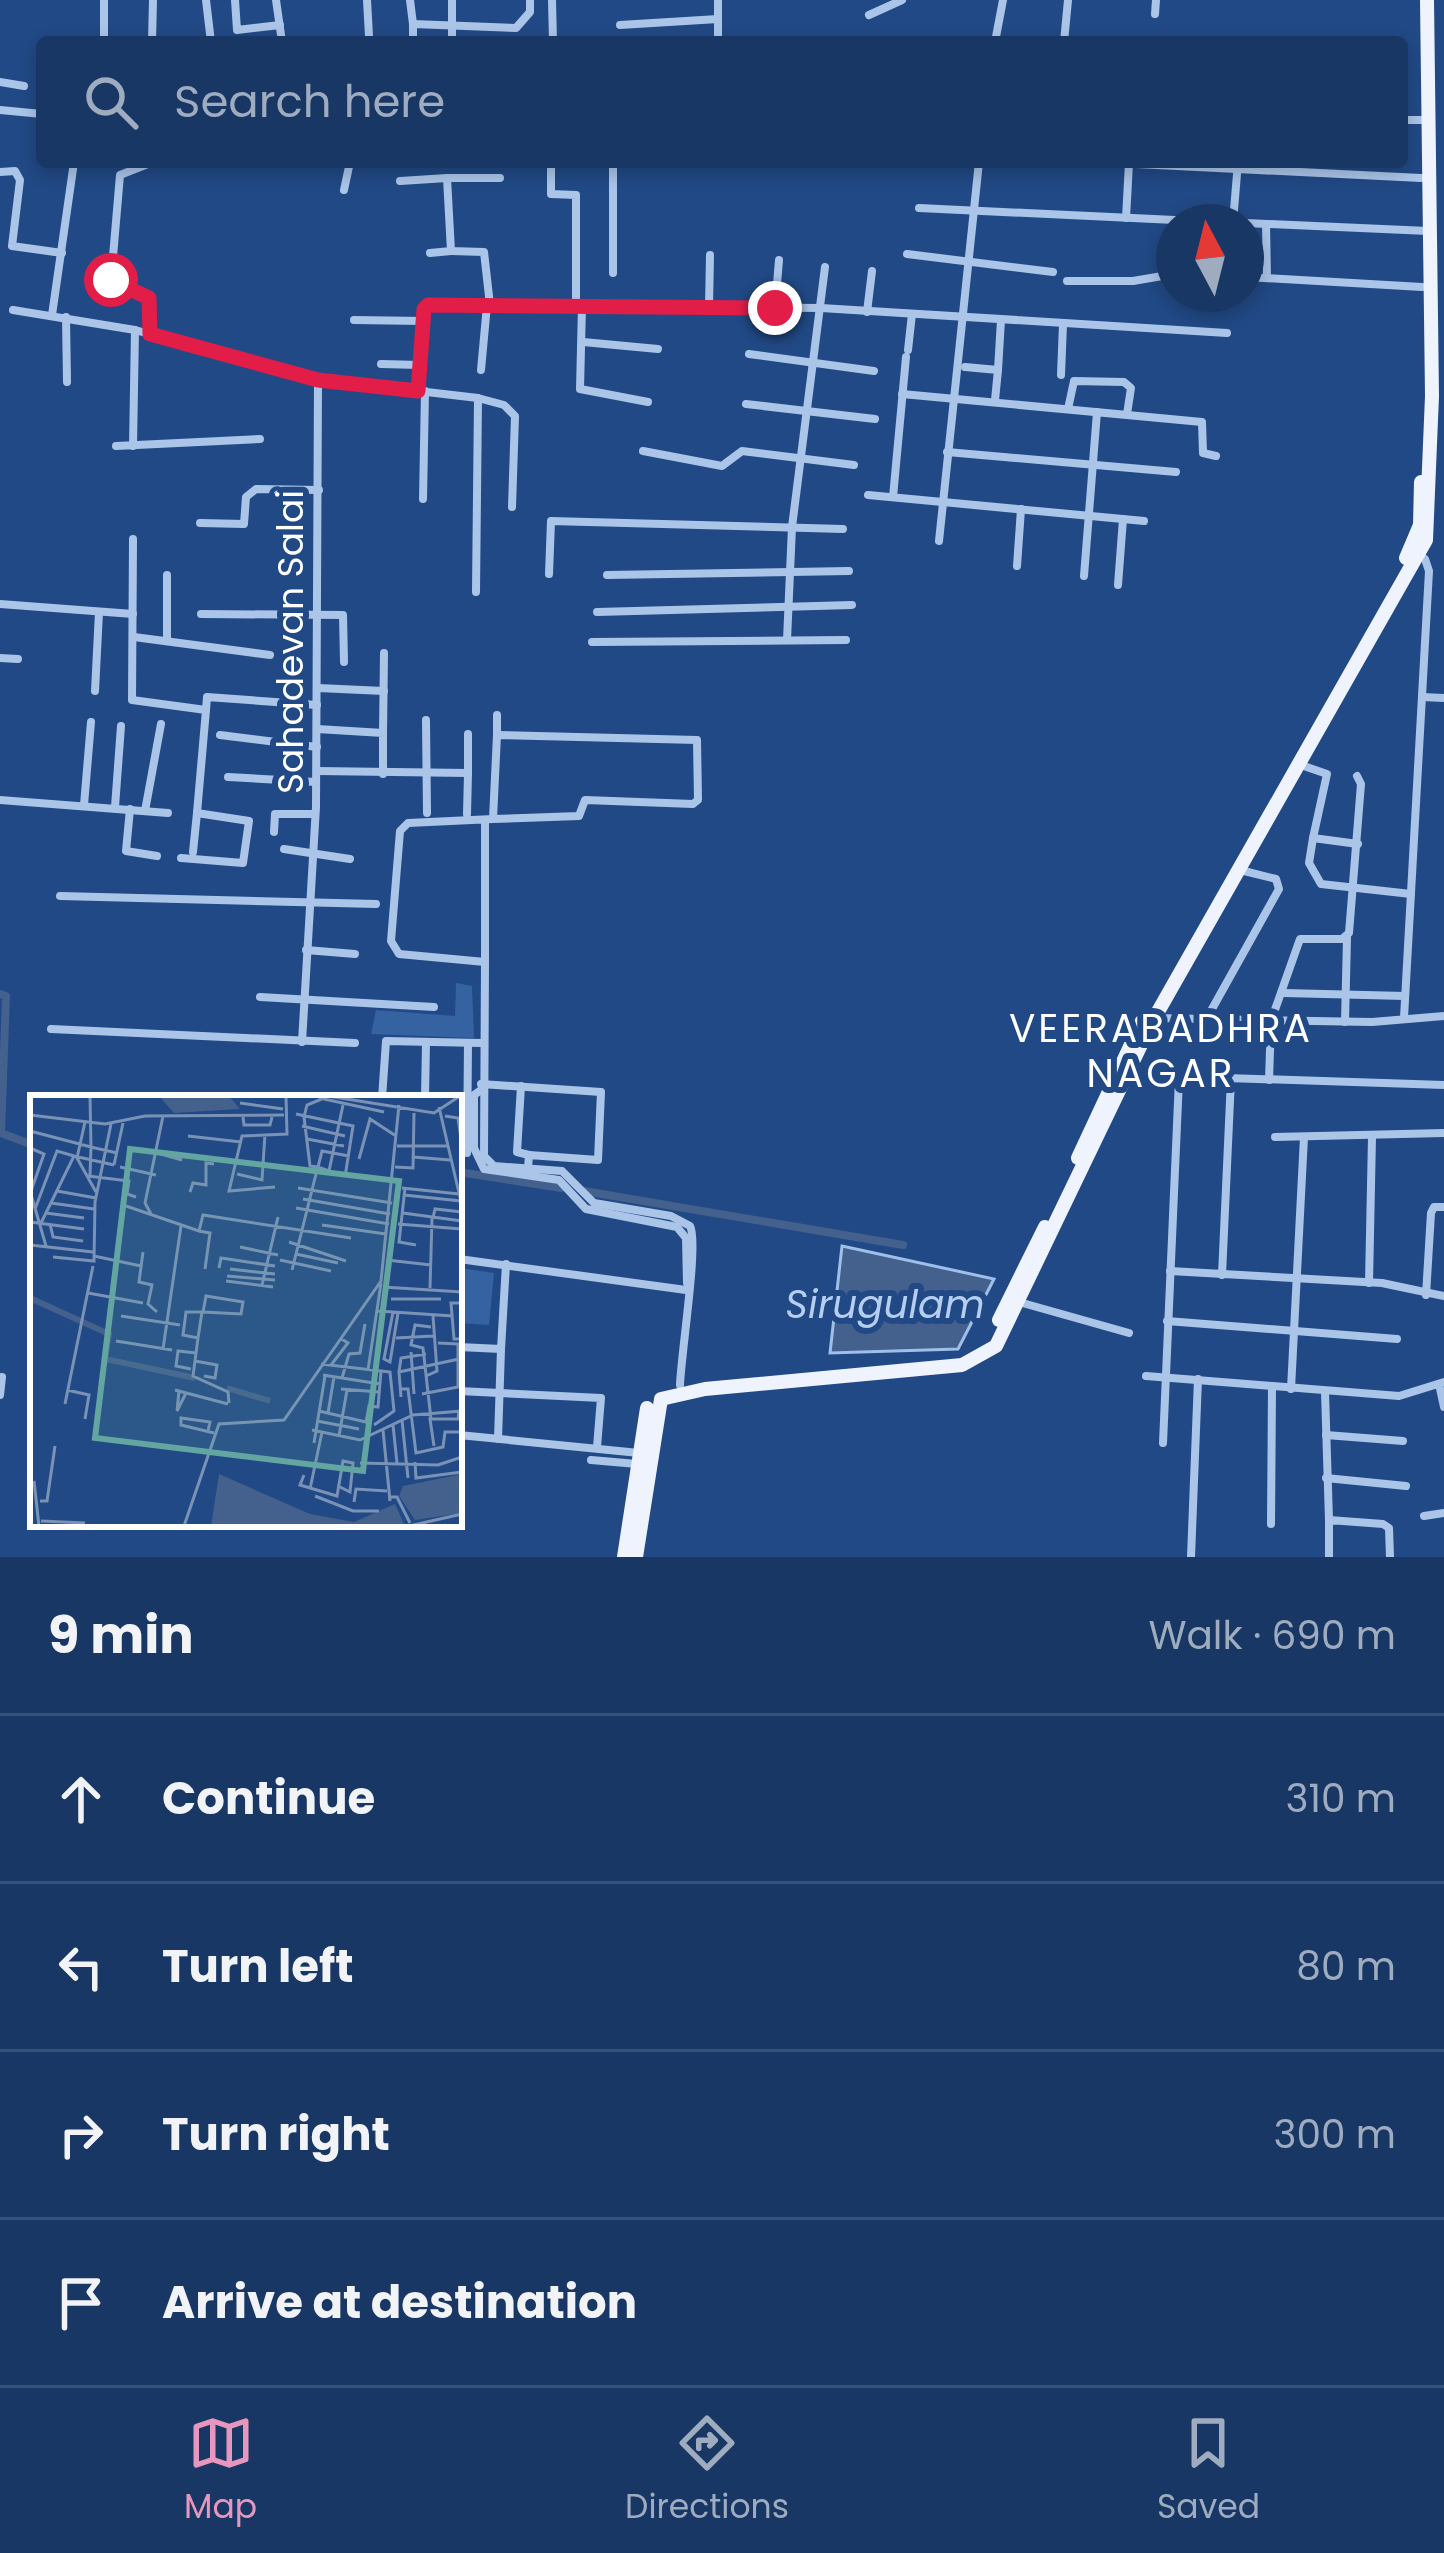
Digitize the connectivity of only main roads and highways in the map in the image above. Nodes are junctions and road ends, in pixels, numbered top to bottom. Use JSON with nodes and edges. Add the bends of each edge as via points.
{"nodes":[{"id":1,"x":1422,"y":0,"type":"edge"},
{"id":2,"x":1424,"y":120,"type":"junction"},
{"id":3,"x":1431,"y":228,"type":"edge"},
{"id":4,"x":1428,"y":397,"type":"junction"},
{"id":5,"x":1438,"y":425,"type":"edge"},
{"id":6,"x":1436,"y":537,"type":"edge"},
{"id":7,"x":1415,"y":552,"type":"junction"},
{"id":8,"x":1221,"y":887,"type":"junction"},
{"id":9,"x":1150,"y":1017,"type":"junction"},
{"id":10,"x":624,"y":1557,"type":"edge"},
{"id":11,"x":636,"y":1557,"type":"edge"}],
"edges":[{"from":1,"to":2,"type":"main road"},
{"from":1,"to":2,"type":"main road"},
{"from":2,"to":3,"type":"main road"},
{"from":2,"to":3,"type":"main road","via":[[1421,178]]},
{"from":3,"to":4,"type":"main road"},
{"from":3,"to":4,"type":"main road","via":[[1422,287]]},
{"from":4,"to":5,"type":"main road"},
{"from":4,"to":7,"type":"main road"},
{"from":5,"to":6,"type":"main road"},
{"from":6,"to":7,"type":"main road"},
{"from":7,"to":8,"type":"main road"},
{"from":7,"to":8,"type":"main road"},
{"from":8,"to":9,"type":"main road"},
{"from":9,"to":10,"type":"main road","via":[[989,1340],[960,1357],[656,1392]]},
{"from":9,"to":11,"type":"main road","via":[[996,1346],[962,1366],[661,1399]]}]}
